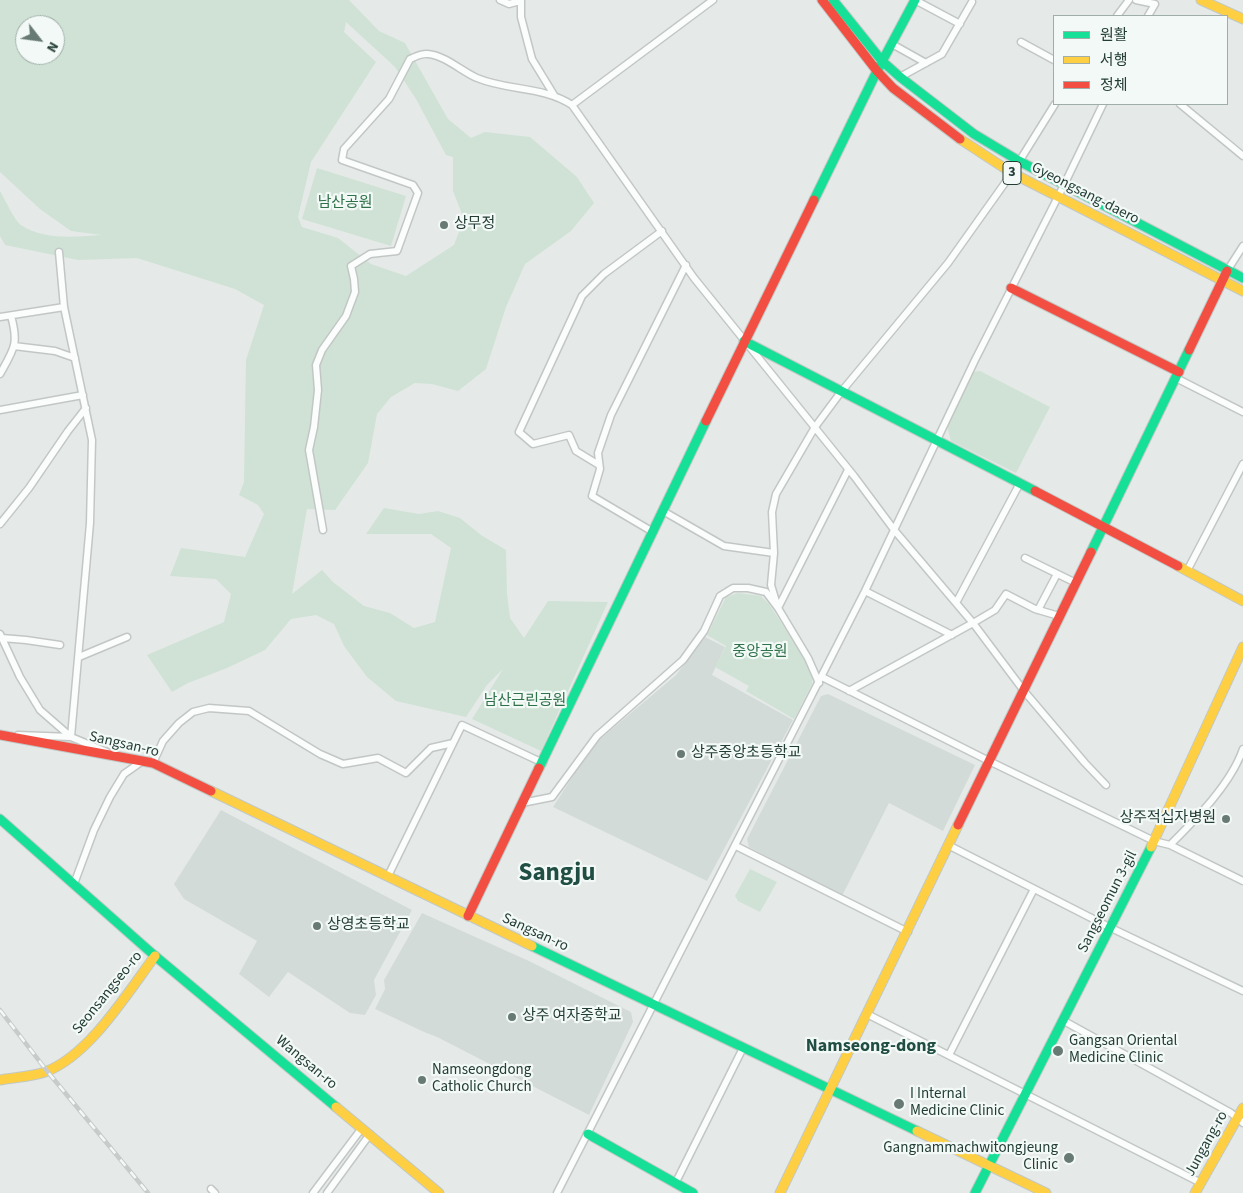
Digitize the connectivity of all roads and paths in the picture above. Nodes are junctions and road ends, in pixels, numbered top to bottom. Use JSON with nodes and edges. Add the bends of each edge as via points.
{"nodes":[{"id":1,"x":500,"y":0,"type":"edge"},
{"id":2,"x":713,"y":0,"type":"edge"},
{"id":3,"x":822,"y":0,"type":"edge"},
{"id":4,"x":834,"y":0,"type":"edge"},
{"id":5,"x":915,"y":0,"type":"edge"},
{"id":6,"x":1129,"y":0,"type":"edge"},
{"id":7,"x":1136,"y":0,"type":"edge"},
{"id":8,"x":1201,"y":0,"type":"edge"},
{"id":9,"x":521,"y":1,"type":"edge"},
{"id":10,"x":972,"y":2,"type":"dead end"},
{"id":11,"x":1155,"y":2,"type":"edge"},
{"id":12,"x":1118,"y":15,"type":"edge"},
{"id":13,"x":1148,"y":15,"type":"edge"},
{"id":14,"x":1243,"y":18,"type":"edge"},
{"id":15,"x":960,"y":24,"type":"junction"},
{"id":16,"x":1021,"y":42,"type":"dead end"},
{"id":17,"x":892,"y":44,"type":"junction"},
{"id":18,"x":1053,"y":59,"type":"edge"},
{"id":19,"x":882,"y":61,"type":"junction"},
{"id":20,"x":926,"y":63,"type":"junction"},
{"id":21,"x":877,"y":71,"type":"junction"},
{"id":22,"x":900,"y":77,"type":"junction"},
{"id":23,"x":554,"y":95,"type":"junction"},
{"id":24,"x":572,"y":105,"type":"junction"},
{"id":25,"x":1054,"y":105,"type":"edge"},
{"id":26,"x":1103,"y":105,"type":"edge"},
{"id":27,"x":1181,"y":105,"type":"edge"},
{"id":28,"x":1243,"y":156,"type":"edge"},
{"id":29,"x":1019,"y":161,"type":"junction"},
{"id":30,"x":1012,"y":172,"type":"junction"},
{"id":31,"x":1064,"y":185,"type":"junction"},
{"id":32,"x":1059,"y":195,"type":"junction"},
{"id":33,"x":662,"y":232,"type":"junction"},
{"id":34,"x":1243,"y":246,"type":"edge"},
{"id":35,"x":59,"y":252,"type":"dead end"},
{"id":36,"x":686,"y":265,"type":"junction"},
{"id":37,"x":1227,"y":271,"type":"junction"},
{"id":38,"x":1243,"y":278,"type":"edge"},
{"id":39,"x":1222,"y":280,"type":"junction"},
{"id":40,"x":1011,"y":288,"type":"junction"},
{"id":41,"x":1243,"y":291,"type":"edge"},
{"id":42,"x":64,"y":307,"type":"junction"},
{"id":43,"x":11,"y":316,"type":"junction"},
{"id":44,"x":0,"y":317,"type":"edge"},
{"id":45,"x":744,"y":341,"type":"junction"},
{"id":46,"x":14,"y":346,"type":"junction"},
{"id":47,"x":75,"y":358,"type":"junction"},
{"id":48,"x":0,"y":374,"type":"edge"},
{"id":49,"x":1177,"y":375,"type":"junction"},
{"id":50,"x":841,"y":392,"type":"junction"},
{"id":51,"x":83,"y":394,"type":"junction"},
{"id":52,"x":86,"y":408,"type":"junction"},
{"id":53,"x":0,"y":410,"type":"edge"},
{"id":54,"x":1243,"y":412,"type":"edge"},
{"id":55,"x":814,"y":427,"type":"junction"},
{"id":56,"x":937,"y":441,"type":"junction"},
{"id":57,"x":1243,"y":464,"type":"edge"},
{"id":58,"x":599,"y":465,"type":"junction"},
{"id":59,"x":848,"y":470,"type":"junction"},
{"id":60,"x":1020,"y":483,"type":"junction"},
{"id":61,"x":663,"y":511,"type":"junction"},
{"id":62,"x":0,"y":524,"type":"edge"},
{"id":63,"x":1103,"y":526,"type":"junction"},
{"id":64,"x":323,"y":530,"type":"dead end"},
{"id":65,"x":895,"y":531,"type":"junction"},
{"id":66,"x":653,"y":532,"type":"junction"},
{"id":67,"x":774,"y":553,"type":"junction"},
{"id":68,"x":1025,"y":558,"type":"dead end"},
{"id":69,"x":1187,"y":571,"type":"junction"},
{"id":70,"x":1057,"y":574,"type":"junction"},
{"id":71,"x":1076,"y":583,"type":"junction"},
{"id":72,"x":866,"y":591,"type":"junction"},
{"id":73,"x":1243,"y":601,"type":"edge"},
{"id":74,"x":956,"y":603,"type":"junction"},
{"id":75,"x":778,"y":608,"type":"junction"},
{"id":76,"x":1038,"y":610,"type":"junction"},
{"id":77,"x":1059,"y":616,"type":"junction"},
{"id":78,"x":973,"y":624,"type":"junction"},
{"id":79,"x":1,"y":636,"type":"edge"},
{"id":80,"x":127,"y":636,"type":"dead end"},
{"id":81,"x":952,"y":636,"type":"junction"},
{"id":82,"x":60,"y":645,"type":"dead end"},
{"id":83,"x":1243,"y":648,"type":"edge"},
{"id":84,"x":79,"y":657,"type":"junction"},
{"id":85,"x":820,"y":680,"type":"junction"},
{"id":86,"x":849,"y":691,"type":"junction"},
{"id":87,"x":1024,"y":691,"type":"junction"},
{"id":88,"x":0,"y":735,"type":"edge"},
{"id":89,"x":71,"y":737,"type":"junction"},
{"id":90,"x":453,"y":743,"type":"junction"},
{"id":91,"x":1243,"y":749,"type":"edge"},
{"id":92,"x":115,"y":755,"type":"junction"},
{"id":93,"x":989,"y":761,"type":"junction"},
{"id":94,"x":141,"y":762,"type":"junction"},
{"id":95,"x":543,"y":763,"type":"junction"},
{"id":96,"x":153,"y":764,"type":"junction"},
{"id":97,"x":1106,"y":785,"type":"dead end"},
{"id":98,"x":522,"y":803,"type":"junction"},
{"id":99,"x":0,"y":819,"type":"edge"},
{"id":100,"x":1154,"y":841,"type":"junction"},
{"id":101,"x":948,"y":845,"type":"junction"},
{"id":102,"x":1170,"y":845,"type":"junction"},
{"id":103,"x":736,"y":846,"type":"junction"},
{"id":104,"x":388,"y":876,"type":"junction"},
{"id":105,"x":1243,"y":881,"type":"edge"},
{"id":106,"x":74,"y":884,"type":"junction"},
{"id":107,"x":1034,"y":888,"type":"junction"},
{"id":108,"x":468,"y":916,"type":"junction"},
{"id":109,"x":1108,"y":927,"type":"junction"},
{"id":110,"x":908,"y":932,"type":"junction"},
{"id":111,"x":155,"y":956,"type":"junction"},
{"id":112,"x":1243,"y":991,"type":"edge"},
{"id":113,"x":653,"y":1004,"type":"junction"},
{"id":114,"x":868,"y":1014,"type":"junction"},
{"id":115,"x":1064,"y":1021,"type":"junction"},
{"id":116,"x":743,"y":1048,"type":"junction"},
{"id":117,"x":949,"y":1055,"type":"junction"},
{"id":118,"x":0,"y":1080,"type":"edge"},
{"id":119,"x":830,"y":1090,"type":"junction"},
{"id":120,"x":1026,"y":1094,"type":"junction"},
{"id":121,"x":1243,"y":1108,"type":"edge"},
{"id":122,"x":1240,"y":1121,"type":"edge"},
{"id":123,"x":362,"y":1128,"type":"junction"},
{"id":124,"x":370,"y":1134,"type":"junction"},
{"id":125,"x":588,"y":1134,"type":"junction"},
{"id":126,"x":990,"y":1165,"type":"junction"},
{"id":127,"x":1201,"y":1183,"type":"junction"},
{"id":128,"x":675,"y":1184,"type":"junction"},
{"id":129,"x":313,"y":1193,"type":"edge"},
{"id":130,"x":327,"y":1193,"type":"edge"},
{"id":131,"x":440,"y":1193,"type":"edge"},
{"id":132,"x":557,"y":1193,"type":"edge"},
{"id":133,"x":693,"y":1193,"type":"edge"},
{"id":134,"x":780,"y":1193,"type":"edge"},
{"id":135,"x":975,"y":1193,"type":"edge"},
{"id":136,"x":1046,"y":1193,"type":"edge"},
{"id":137,"x":1196,"y":1193,"type":"edge"}],
"edges":[{"from":1,"to":9,"type":"street","via":[[509,4]]},
{"from":2,"to":24,"type":"street"},
{"from":3,"to":21,"type":"street","name":"Gyeongsang-daero","number":"3"},
{"from":4,"to":19,"type":"street","name":"Gyeongsang-daero","number":"3"},
{"from":5,"to":15,"type":"street"},
{"from":5,"to":17,"type":"street"},
{"from":6,"to":12,"type":"street"},
{"from":7,"to":11,"type":"street"},
{"from":8,"to":14,"type":"street"},
{"from":9,"to":23,"type":"street","via":[[523,26],[532,58]]},
{"from":10,"to":15,"type":"street"},
{"from":11,"to":13,"type":"street"},
{"from":15,"to":20,"type":"street","via":[[942,54]]},
{"from":16,"to":18,"type":"street"},
{"from":17,"to":19,"type":"street"},
{"from":17,"to":20,"type":"street"},
{"from":19,"to":21,"type":"street"},
{"from":19,"to":22,"type":"street","name":"Gyeongsang-daero","number":"3"},
{"from":20,"to":22,"type":"street"},
{"from":21,"to":30,"type":"street","name":"Gyeongsang-daero","number":"3","via":[[923,112]]},
{"from":21,"to":45,"type":"street"},
{"from":22,"to":29,"type":"street","name":"Gyeongsang-daero","number":"3","via":[[974,134]]},
{"from":23,"to":24,"type":"street"},
{"from":23,"to":64,"type":"street","via":[[495,84],[430,54],[422,54],[410,59],[389,99],[344,149],[342,160],[413,185],[418,193],[397,251],[370,254],[351,266],[355,292],[346,316],[322,350],[316,365],[318,390],[309,450]]},
{"from":24,"to":33,"type":"street"},
{"from":25,"to":29,"type":"street"},
{"from":26,"to":31,"type":"street"},
{"from":27,"to":28,"type":"street"},
{"from":29,"to":30,"type":"street"},
{"from":29,"to":31,"type":"street","name":"Gyeongsang-daero","number":"3"},
{"from":30,"to":32,"type":"street","name":"Gyeongsang-daero","number":"3"},
{"from":30,"to":50,"type":"street","via":[[948,262]]},
{"from":31,"to":32,"type":"street"},
{"from":31,"to":37,"type":"street","name":"Gyeongsang-daero","number":"3"},
{"from":32,"to":39,"type":"street","name":"Gyeongsang-daero","number":"3"},
{"from":32,"to":40,"type":"street"},
{"from":33,"to":36,"type":"street"},
{"from":33,"to":58,"type":"street","via":[[604,274],[582,296],[519,432],[533,444],[569,435],[576,451]]},
{"from":34,"to":37,"type":"street"},
{"from":35,"to":42,"type":"street"},
{"from":36,"to":45,"type":"street"},
{"from":36,"to":58,"type":"street","via":[[611,414],[598,453]]},
{"from":37,"to":38,"type":"street","name":"Gyeongsang-daero","number":"3"},
{"from":37,"to":39,"type":"street"},
{"from":39,"to":41,"type":"street","name":"Gyeongsang-daero","number":"3"},
{"from":39,"to":49,"type":"street"},
{"from":40,"to":49,"type":"street"},
{"from":40,"to":56,"type":"street"},
{"from":42,"to":43,"type":"street"},
{"from":42,"to":47,"type":"street"},
{"from":43,"to":44,"type":"street"},
{"from":43,"to":46,"type":"street","via":[[16,332]]},
{"from":45,"to":50,"type":"street"},
{"from":45,"to":55,"type":"street"},
{"from":45,"to":61,"type":"street"},
{"from":46,"to":47,"type":"street","via":[[55,351]]},
{"from":46,"to":48,"type":"street"},
{"from":47,"to":51,"type":"street"},
{"from":49,"to":54,"type":"street"},
{"from":49,"to":63,"type":"street"},
{"from":50,"to":55,"type":"street"},
{"from":50,"to":56,"type":"street"},
{"from":51,"to":52,"type":"street"},
{"from":51,"to":53,"type":"street"},
{"from":52,"to":62,"type":"street"},
{"from":52,"to":84,"type":"street","via":[[92,440],[90,523]]},
{"from":55,"to":59,"type":"street"},
{"from":55,"to":67,"type":"street","via":[[776,494],[772,512]]},
{"from":56,"to":60,"type":"street"},
{"from":56,"to":65,"type":"street"},
{"from":57,"to":69,"type":"street"},
{"from":58,"to":66,"type":"street","via":[[592,496]]},
{"from":59,"to":65,"type":"street"},
{"from":59,"to":75,"type":"street"},
{"from":60,"to":63,"type":"street"},
{"from":60,"to":74,"type":"street"},
{"from":61,"to":66,"type":"street"},
{"from":61,"to":67,"type":"street","via":[[724,546]]},
{"from":63,"to":69,"type":"street"},
{"from":63,"to":71,"type":"street"},
{"from":65,"to":72,"type":"street"},
{"from":65,"to":74,"type":"street"},
{"from":66,"to":95,"type":"street"},
{"from":67,"to":75,"type":"street","via":[[771,585]]},
{"from":68,"to":70,"type":"street"},
{"from":69,"to":73,"type":"street"},
{"from":70,"to":71,"type":"street"},
{"from":70,"to":76,"type":"street"},
{"from":71,"to":77,"type":"street"},
{"from":72,"to":81,"type":"street"},
{"from":72,"to":85,"type":"street"},
{"from":74,"to":78,"type":"street"},
{"from":75,"to":85,"type":"street"},
{"from":75,"to":98,"type":"street","via":[[766,592],[748,588],[733,588],[720,596],[704,631],[683,660],[597,736],[552,797]]},
{"from":76,"to":77,"type":"street"},
{"from":76,"to":78,"type":"street","via":[[1006,594],[994,610]]},
{"from":77,"to":87,"type":"street"},
{"from":78,"to":81,"type":"street"},
{"from":78,"to":87,"type":"street"},
{"from":79,"to":82,"type":"street"},
{"from":79,"to":89,"type":"street","via":[[40,710]]},
{"from":80,"to":84,"type":"street"},
{"from":81,"to":86,"type":"street"},
{"from":83,"to":100,"type":"street","name":"Sangseomun 3-gil"},
{"from":84,"to":89,"type":"street"},
{"from":85,"to":86,"type":"street"},
{"from":85,"to":103,"type":"street"},
{"from":86,"to":93,"type":"street"},
{"from":87,"to":93,"type":"street"},
{"from":87,"to":97,"type":"street"},
{"from":88,"to":89,"type":"street"},
{"from":88,"to":92,"type":"street","name":"Sangsan-ro"},
{"from":89,"to":92,"type":"street"},
{"from":90,"to":95,"type":"street","via":[[462,725]]},
{"from":90,"to":96,"type":"street","via":[[431,748],[406,773],[378,758],[343,764],[320,754],[249,711],[208,708],[193,712],[179,723],[163,741]]},
{"from":90,"to":104,"type":"street"},
{"from":91,"to":102,"type":"street","via":[[1222,786]]},
{"from":92,"to":94,"type":"street","name":"Sangsan-ro"},
{"from":93,"to":100,"type":"street"},
{"from":93,"to":101,"type":"street"},
{"from":94,"to":96,"type":"street","name":"Sangsan-ro"},
{"from":94,"to":106,"type":"street","via":[[124,774],[110,797]]},
{"from":95,"to":98,"type":"street"},
{"from":96,"to":104,"type":"street","name":"Sangsan-ro"},
{"from":98,"to":108,"type":"street"},
{"from":99,"to":106,"type":"street","name":"Wangsan-ro"},
{"from":100,"to":102,"type":"street"},
{"from":100,"to":109,"type":"street","name":"Sangseomun 3-gil"},
{"from":101,"to":107,"type":"street"},
{"from":101,"to":110,"type":"street"},
{"from":102,"to":105,"type":"street"},
{"from":103,"to":110,"type":"street"},
{"from":103,"to":113,"type":"street"},
{"from":104,"to":108,"type":"street","name":"Sangsan-ro"},
{"from":106,"to":111,"type":"street","name":"Wangsan-ro"},
{"from":107,"to":109,"type":"street"},
{"from":107,"to":117,"type":"street"},
{"from":108,"to":113,"type":"street","name":"Sangsan-ro"},
{"from":109,"to":112,"type":"street"},
{"from":109,"to":115,"type":"street","name":"Sangseomun 3-gil"},
{"from":110,"to":114,"type":"street"},
{"from":111,"to":118,"type":"street","name":"Seonsangseo-ro","via":[[104,1024],[73,1055],[47,1071]]},
{"from":111,"to":123,"type":"street","name":"Wangsan-ro"},
{"from":113,"to":116,"type":"street","name":"Sangsan-ro"},
{"from":113,"to":125,"type":"street"},
{"from":114,"to":117,"type":"street"},
{"from":114,"to":119,"type":"street"},
{"from":115,"to":120,"type":"street","name":"Sangseomun 3-gil"},
{"from":115,"to":122,"type":"street","via":[[1231,1113]]},
{"from":116,"to":119,"type":"street","name":"Sangsan-ro"},
{"from":116,"to":128,"type":"street"},
{"from":117,"to":120,"type":"street"},
{"from":119,"to":126,"type":"street","name":"Sangsan-ro"},
{"from":119,"to":134,"type":"street"},
{"from":120,"to":126,"type":"street","name":"Sangseomun 3-gil"},
{"from":120,"to":127,"type":"street"},
{"from":121,"to":122,"type":"street","name":"Jungang-ro"},
{"from":122,"to":127,"type":"street","name":"Jungang-ro"},
{"from":123,"to":124,"type":"street","name":"Wangsan-ro"},
{"from":123,"to":129,"type":"street"},
{"from":124,"to":130,"type":"street"},
{"from":124,"to":131,"type":"street","name":"Wangsan-ro"},
{"from":125,"to":128,"type":"street"},
{"from":125,"to":132,"type":"street"},
{"from":126,"to":135,"type":"street","name":"Sangseomun 3-gil"},
{"from":126,"to":136,"type":"street","name":"Sangsan-ro"},
{"from":127,"to":137,"type":"street","name":"Jungang-ro"},
{"from":128,"to":133,"type":"street"}]}
